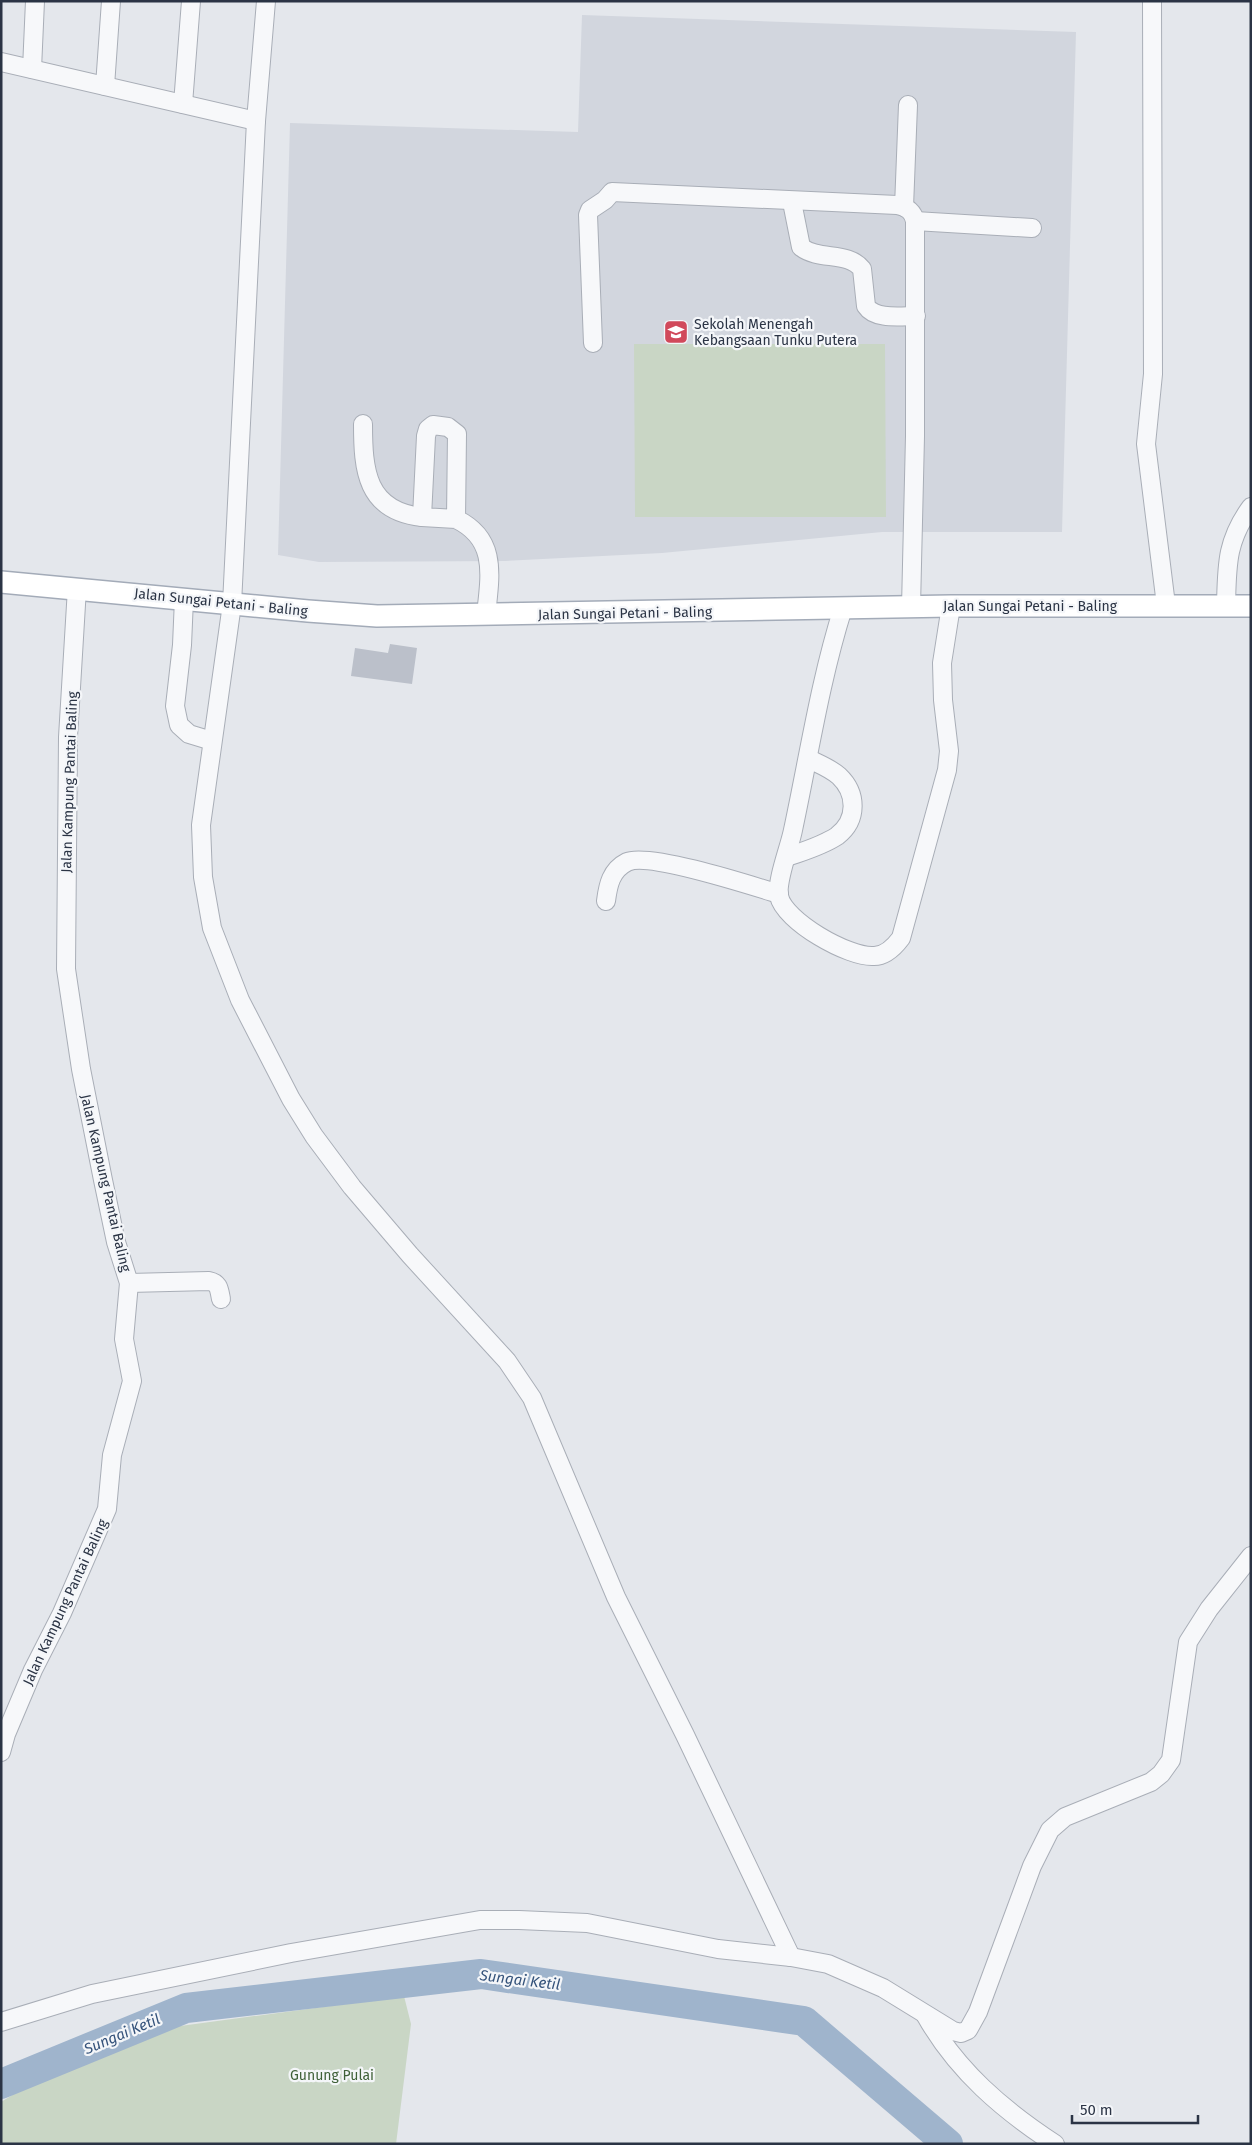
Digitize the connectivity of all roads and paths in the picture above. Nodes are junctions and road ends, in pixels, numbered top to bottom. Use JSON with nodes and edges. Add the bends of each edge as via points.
{"nodes":[{"id":1,"x":35,"y":1,"type":"edge"},
{"id":2,"x":111,"y":1,"type":"edge"},
{"id":3,"x":191,"y":1,"type":"edge"},
{"id":4,"x":266,"y":1,"type":"edge"},
{"id":5,"x":1152,"y":1,"type":"edge"},
{"id":6,"x":1,"y":62,"type":"edge"},
{"id":7,"x":32,"y":69,"type":"junction"},
{"id":8,"x":106,"y":86,"type":"junction"},
{"id":9,"x":183,"y":104,"type":"junction"},
{"id":10,"x":908,"y":105,"type":"dead end"},
{"id":11,"x":256,"y":121,"type":"junction"},
{"id":12,"x":792,"y":202,"type":"junction"},
{"id":13,"x":904,"y":207,"type":"junction"},
{"id":14,"x":915,"y":221,"type":"junction"},
{"id":15,"x":1032,"y":228,"type":"dead end"},
{"id":16,"x":916,"y":316,"type":"junction"},
{"id":17,"x":593,"y":343,"type":"dead end"},
{"id":18,"x":362,"y":424,"type":"dead end"},
{"id":19,"x":1251,"y":508,"type":"edge"},
{"id":20,"x":422,"y":517,"type":"junction"},
{"id":21,"x":456,"y":519,"type":"junction"},
{"id":22,"x":1,"y":582,"type":"edge"},
{"id":23,"x":77,"y":588,"type":"junction"},
{"id":24,"x":184,"y":599,"type":"junction"},
{"id":25,"x":232,"y":604,"type":"junction"},
{"id":26,"x":1166,"y":605,"type":"junction"},
{"id":27,"x":950,"y":606,"type":"junction"},
{"id":28,"x":1226,"y":606,"type":"junction"},
{"id":29,"x":1251,"y":606,"type":"edge"},
{"id":30,"x":910,"y":607,"type":"junction"},
{"id":31,"x":843,"y":608,"type":"junction"},
{"id":32,"x":486,"y":615,"type":"junction"},
{"id":33,"x":212,"y":742,"type":"junction"},
{"id":34,"x":809,"y":759,"type":"junction"},
{"id":35,"x":787,"y":857,"type":"junction"},
{"id":36,"x":778,"y":894,"type":"junction"},
{"id":37,"x":606,"y":901,"type":"dead end"},
{"id":38,"x":129,"y":1283,"type":"junction"},
{"id":39,"x":221,"y":1299,"type":"dead end"},
{"id":40,"x":1251,"y":1556,"type":"edge"},
{"id":41,"x":1,"y":1752,"type":"edge"},
{"id":42,"x":791,"y":1957,"type":"junction"},
{"id":43,"x":924,"y":2014,"type":"junction"},
{"id":44,"x":1,"y":2022,"type":"edge"},
{"id":45,"x":1055,"y":2144,"type":"edge"}],
"edges":[{"from":1,"to":7,"type":"street"},
{"from":2,"to":8,"type":"street"},
{"from":3,"to":9,"type":"street"},
{"from":4,"to":11,"type":"street"},
{"from":5,"to":26,"type":"street","via":[[1153,374],[1146,444]]},
{"from":6,"to":7,"type":"street"},
{"from":7,"to":8,"type":"street"},
{"from":8,"to":9,"type":"street"},
{"from":9,"to":11,"type":"street"},
{"from":10,"to":13,"type":"street"},
{"from":11,"to":25,"type":"street"},
{"from":12,"to":13,"type":"street"},
{"from":12,"to":16,"type":"street","via":[[801,247],[813,254],[852,260],[858,264],[862,269],[869,310],[880,315]]},
{"from":12,"to":17,"type":"street","via":[[612,192],[588,215]]},
{"from":13,"to":14,"type":"street","via":[[912,213]]},
{"from":14,"to":15,"type":"street"},
{"from":14,"to":16,"type":"street"},
{"from":16,"to":30,"type":"street"},
{"from":18,"to":20,"type":"street","via":[[365,472],[371,488],[390,506],[411,516]]},
{"from":19,"to":28,"type":"street","via":[[1234,534],[1230,547]]},
{"from":20,"to":21,"type":"street"},
{"from":20,"to":21,"type":"street","via":[[426,436],[433,425],[441,425],[457,434]]},
{"from":21,"to":32,"type":"street","via":[[474,529],[485,545],[489,585]]},
{"from":22,"to":23,"type":"main road","name":"Jalan Sungai Petani - Baling"},
{"from":23,"to":24,"type":"main road","name":"Jalan Sungai Petani - Baling"},
{"from":23,"to":38,"type":"street","name":"Jalan Kampung Pantai Baling","via":[[68,737],[66,969],[99,1162],[116,1242]]},
{"from":24,"to":25,"type":"main road","name":"Jalan Sungai Petani - Baling"},
{"from":24,"to":33,"type":"street","via":[[175,706],[183,731]]},
{"from":25,"to":32,"type":"main road","name":"Jalan Sungai Petani - Baling","via":[[378,616]]},
{"from":25,"to":33,"type":"street"},
{"from":26,"to":27,"type":"main road","name":"Jalan Sungai Petani - Baling"},
{"from":26,"to":28,"type":"main road","name":"Jalan Sungai Petani - Baling"},
{"from":27,"to":30,"type":"main road","name":"Jalan Sungai Petani - Baling"},
{"from":27,"to":36,"type":"street","via":[[942,663],[948,736],[947,770],[901,938],[875,956],[838,947],[795,918],[782,905]]},
{"from":28,"to":29,"type":"main road","name":"Jalan Sungai Petani - Baling"},
{"from":30,"to":31,"type":"main road","name":"Jalan Sungai Petani - Baling"},
{"from":31,"to":32,"type":"main road","name":"Jalan Sungai Petani - Baling"},
{"from":31,"to":34,"type":"street","via":[[828,658]]},
{"from":33,"to":42,"type":"street","via":[[201,824],[203,877],[212,928],[240,1000],[291,1099],[314,1136],[410,1255],[507,1360],[525,1386],[616,1597]]},
{"from":34,"to":35,"type":"street"},
{"from":34,"to":35,"type":"street","via":[[840,777],[852,795],[854,808],[845,828],[837,836]]},
{"from":35,"to":36,"type":"street"},
{"from":36,"to":37,"type":"street","via":[[718,875],[642,860],[629,861],[618,868],[608,884]]},
{"from":38,"to":39,"type":"street","via":[[209,1280],[216,1282]]},
{"from":38,"to":41,"type":"street","name":"Jalan Kampung Pantai Baling","via":[[124,1339],[132,1381],[112,1455],[107,1509],[62,1613],[33,1670]]},
{"from":40,"to":43,"type":"street","via":[[1209,1609],[1188,1642],[1171,1760],[1150,1782],[1065,1817],[1050,1830],[1032,1866],[978,2012],[968,2030],[957,2033]]},
{"from":42,"to":43,"type":"street","via":[[828,1964],[859,1976]]},
{"from":42,"to":44,"type":"street","via":[[726,1951],[587,1923],[480,1920],[291,1953],[92,1994]]},
{"from":43,"to":45,"type":"street","via":[[962,2068],[995,2100]]}]}
